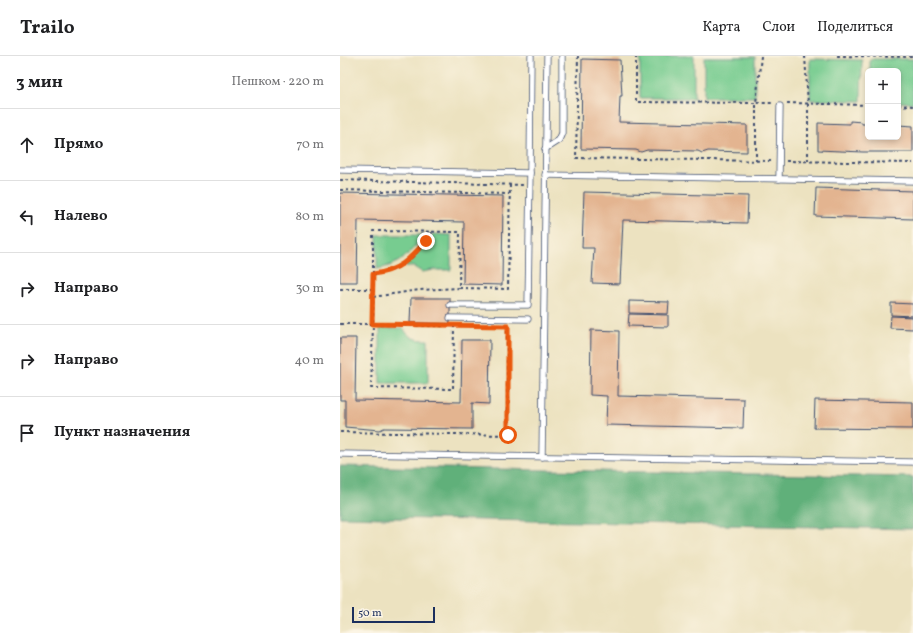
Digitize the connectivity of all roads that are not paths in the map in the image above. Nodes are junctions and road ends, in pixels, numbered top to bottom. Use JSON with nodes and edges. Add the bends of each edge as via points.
{"nodes":[{"id":1,"x":531,"y":56,"type":"edge"},
{"id":2,"x":547,"y":56,"type":"edge"},
{"id":3,"x":562,"y":56,"type":"edge"},
{"id":4,"x":779,"y":105,"type":"road end"},
{"id":5,"x":545,"y":149,"type":"junction"},
{"id":6,"x":340,"y":170,"type":"edge"},
{"id":7,"x":530,"y":173,"type":"junction"},
{"id":8,"x":545,"y":175,"type":"junction"},
{"id":9,"x":779,"y":179,"type":"junction"},
{"id":10,"x":913,"y":181,"type":"edge"},
{"id":11,"x":450,"y":305,"type":"dead end"},
{"id":12,"x":450,"y":318,"type":"dead end"},
{"id":13,"x":528,"y":319,"type":"dead end"},
{"id":14,"x":340,"y":454,"type":"edge"},
{"id":15,"x":542,"y":457,"type":"junction"},
{"id":16,"x":913,"y":462,"type":"edge"}],
"edges":[{"from":1,"to":7,"type":"lane"},
{"from":2,"to":5,"type":"lane"},
{"from":3,"to":5,"type":"lane","via":[[562,133],[559,140]]},
{"from":4,"to":9,"type":"lane"},
{"from":5,"to":8,"type":"lane"},
{"from":6,"to":7,"type":"lane"},
{"from":7,"to":11,"type":"lane","via":[[528,305]]},
{"from":8,"to":9,"type":"lane"},
{"from":8,"to":15,"type":"lane"},
{"from":9,"to":10,"type":"lane"},
{"from":12,"to":13,"type":"lane"},
{"from":14,"to":15,"type":"lane"},
{"from":15,"to":16,"type":"lane"}]}
